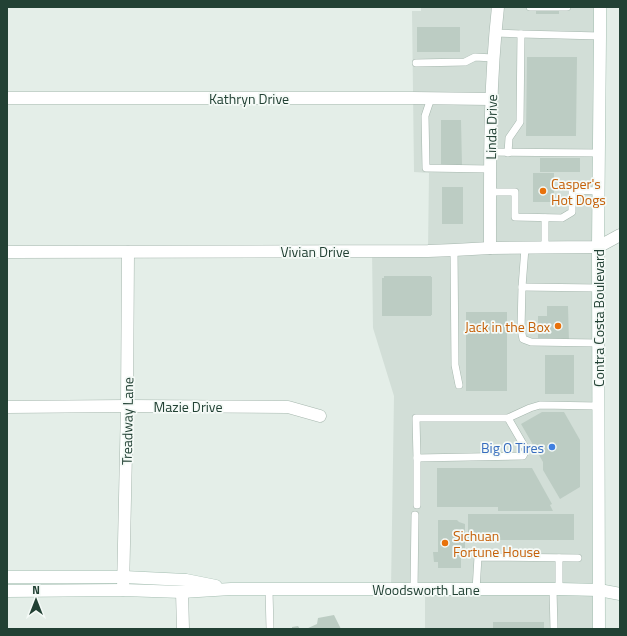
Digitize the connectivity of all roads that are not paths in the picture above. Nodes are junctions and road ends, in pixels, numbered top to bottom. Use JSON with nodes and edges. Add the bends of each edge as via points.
{"nodes":[{"id":1,"x":498,"y":7,"type":"edge"},
{"id":2,"x":530,"y":7,"type":"edge"},
{"id":3,"x":567,"y":7,"type":"edge"},
{"id":4,"x":600,"y":7,"type":"edge"},
{"id":5,"x":495,"y":33,"type":"junction"},
{"id":6,"x":521,"y":34,"type":"junction"},
{"id":7,"x":600,"y":36,"type":"junction"},
{"id":8,"x":493,"y":58,"type":"junction"},
{"id":9,"x":416,"y":63,"type":"dead end"},
{"id":10,"x":7,"y":98,"type":"edge"},
{"id":11,"x":431,"y":98,"type":"junction"},
{"id":12,"x":491,"y":99,"type":"junction"},
{"id":13,"x":490,"y":152,"type":"junction"},
{"id":14,"x":508,"y":153,"type":"junction"},
{"id":15,"x":599,"y":153,"type":"junction"},
{"id":16,"x":490,"y":169,"type":"junction"},
{"id":17,"x":599,"y":191,"type":"junction"},
{"id":18,"x":490,"y":192,"type":"junction"},
{"id":19,"x":545,"y":218,"type":"junction"},
{"id":20,"x":620,"y":235,"type":"edge"},
{"id":21,"x":598,"y":247,"type":"junction"},
{"id":22,"x":490,"y":248,"type":"junction"},
{"id":23,"x":525,"y":248,"type":"junction"},
{"id":24,"x":545,"y":248,"type":"junction"},
{"id":25,"x":454,"y":250,"type":"junction"},
{"id":26,"x":7,"y":252,"type":"edge"},
{"id":27,"x":128,"y":252,"type":"junction"},
{"id":28,"x":522,"y":287,"type":"junction"},
{"id":29,"x":598,"y":288,"type":"junction"},
{"id":30,"x":598,"y":343,"type":"junction"},
{"id":31,"x":459,"y":385,"type":"dead end"},
{"id":32,"x":128,"y":406,"type":"junction"},
{"id":33,"x":598,"y":406,"type":"junction"},
{"id":34,"x":7,"y":407,"type":"edge"},
{"id":35,"x":320,"y":416,"type":"dead end"},
{"id":36,"x":508,"y":418,"type":"junction"},
{"id":37,"x":417,"y":458,"type":"junction"},
{"id":38,"x":417,"y":505,"type":"dead end"},
{"id":39,"x":415,"y":515,"type":"dead end"},
{"id":40,"x":559,"y":558,"type":"junction"},
{"id":41,"x":578,"y":558,"type":"dead end"},
{"id":42,"x":7,"y":577,"type":"edge"},
{"id":43,"x":124,"y":577,"type":"junction"},
{"id":44,"x":231,"y":589,"type":"junction"},
{"id":45,"x":414,"y":589,"type":"junction"},
{"id":46,"x":556,"y":589,"type":"junction"},
{"id":47,"x":123,"y":590,"type":"junction"},
{"id":48,"x":269,"y":590,"type":"junction"},
{"id":49,"x":476,"y":590,"type":"junction"},
{"id":50,"x":599,"y":590,"type":"junction"},
{"id":51,"x":7,"y":591,"type":"edge"},
{"id":52,"x":182,"y":592,"type":"junction"},
{"id":53,"x":620,"y":594,"type":"edge"},
{"id":54,"x":182,"y":629,"type":"edge"},
{"id":55,"x":270,"y":629,"type":"edge"},
{"id":56,"x":554,"y":629,"type":"edge"},
{"id":57,"x":599,"y":629,"type":"edge"}],
"edges":[{"from":1,"to":5,"type":"street","name":"Linda Drive"},
{"from":2,"to":3,"type":"lane"},
{"from":4,"to":7,"type":"street","name":"Contra Costa Boulevard"},
{"from":5,"to":6,"type":"lane"},
{"from":5,"to":8,"type":"street","name":"Linda Drive"},
{"from":6,"to":7,"type":"lane"},
{"from":6,"to":14,"type":"lane","via":[[520,122],[509,138]]},
{"from":7,"to":15,"type":"street","name":"Contra Costa Boulevard"},
{"from":8,"to":9,"type":"lane","via":[[475,57],[465,62]]},
{"from":8,"to":12,"type":"street","name":"Linda Drive"},
{"from":10,"to":11,"type":"street","name":"Kathryn Drive"},
{"from":11,"to":12,"type":"street","name":"Kathryn Drive"},
{"from":11,"to":16,"type":"lane","via":[[425,116],[426,168]]},
{"from":12,"to":13,"type":"street","name":"Linda Drive"},
{"from":13,"to":14,"type":"lane"},
{"from":13,"to":16,"type":"street","name":"Linda Drive"},
{"from":14,"to":15,"type":"lane"},
{"from":15,"to":17,"type":"street","name":"Contra Costa Boulevard"},
{"from":16,"to":18,"type":"street","name":"Linda Drive"},
{"from":17,"to":19,"type":"lane","via":[[572,190],[572,212],[562,218]]},
{"from":17,"to":21,"type":"street","name":"Contra Costa Boulevard"},
{"from":18,"to":19,"type":"lane","via":[[515,192],[515,218]]},
{"from":18,"to":22,"type":"street","name":"Linda Drive"},
{"from":19,"to":24,"type":"lane"},
{"from":20,"to":21,"type":"street","name":"Vivian Drive"},
{"from":21,"to":24,"type":"street","name":"Vivian Drive"},
{"from":21,"to":29,"type":"street","name":"Contra Costa Boulevard"},
{"from":22,"to":23,"type":"street","name":"Vivian Drive"},
{"from":22,"to":25,"type":"street","name":"Vivian Drive"},
{"from":23,"to":24,"type":"street","name":"Vivian Drive"},
{"from":23,"to":28,"type":"lane"},
{"from":25,"to":27,"type":"street","name":"Vivian Drive"},
{"from":25,"to":31,"type":"lane","via":[[455,365]]},
{"from":26,"to":27,"type":"street","name":"Vivian Drive"},
{"from":27,"to":32,"type":"street","name":"Treadway Lane"},
{"from":28,"to":29,"type":"lane"},
{"from":28,"to":30,"type":"lane","via":[[523,339],[531,342]]},
{"from":29,"to":30,"type":"street","name":"Contra Costa Boulevard"},
{"from":30,"to":33,"type":"street","name":"Contra Costa Boulevard"},
{"from":32,"to":34,"type":"street","name":"Mazie Drive"},
{"from":32,"to":35,"type":"street","name":"Mazie Drive","via":[[288,407]]},
{"from":32,"to":43,"type":"street","name":"Treadway Lane"},
{"from":33,"to":36,"type":"lane","via":[[540,405]]},
{"from":33,"to":50,"type":"street","name":"Contra Costa Boulevard"},
{"from":36,"to":37,"type":"lane","via":[[416,418]]},
{"from":36,"to":37,"type":"lane","via":[[526,449],[523,456]]},
{"from":37,"to":38,"type":"lane"},
{"from":39,"to":45,"type":"lane"},
{"from":40,"to":41,"type":"lane"},
{"from":40,"to":46,"type":"lane"},
{"from":40,"to":49,"type":"lane","via":[[478,557]]},
{"from":42,"to":43,"type":"street","name":"Woodsworth Lane"},
{"from":43,"to":44,"type":"street","name":"Woodsworth Lane","via":[[186,580]]},
{"from":43,"to":47,"type":"street","name":"Treadway Lane"},
{"from":44,"to":48,"type":"street","name":"Woodsworth Lane"},
{"from":44,"to":52,"type":"street","name":"Woodsworth Lane"},
{"from":45,"to":48,"type":"street","name":"Woodsworth Lane"},
{"from":45,"to":49,"type":"street","name":"Woodsworth Lane"},
{"from":46,"to":49,"type":"street","name":"Woodsworth Lane"},
{"from":46,"to":50,"type":"street","name":"Woodsworth Lane"},
{"from":46,"to":56,"type":"lane"},
{"from":47,"to":51,"type":"street","name":"Woodsworth Lane"},
{"from":47,"to":52,"type":"street","name":"Woodsworth Lane"},
{"from":48,"to":55,"type":"lane"},
{"from":50,"to":53,"type":"street","name":"Woodsworth Lane"},
{"from":50,"to":57,"type":"street","name":"Contra Costa Boulevard"},
{"from":52,"to":54,"type":"street"}]}
